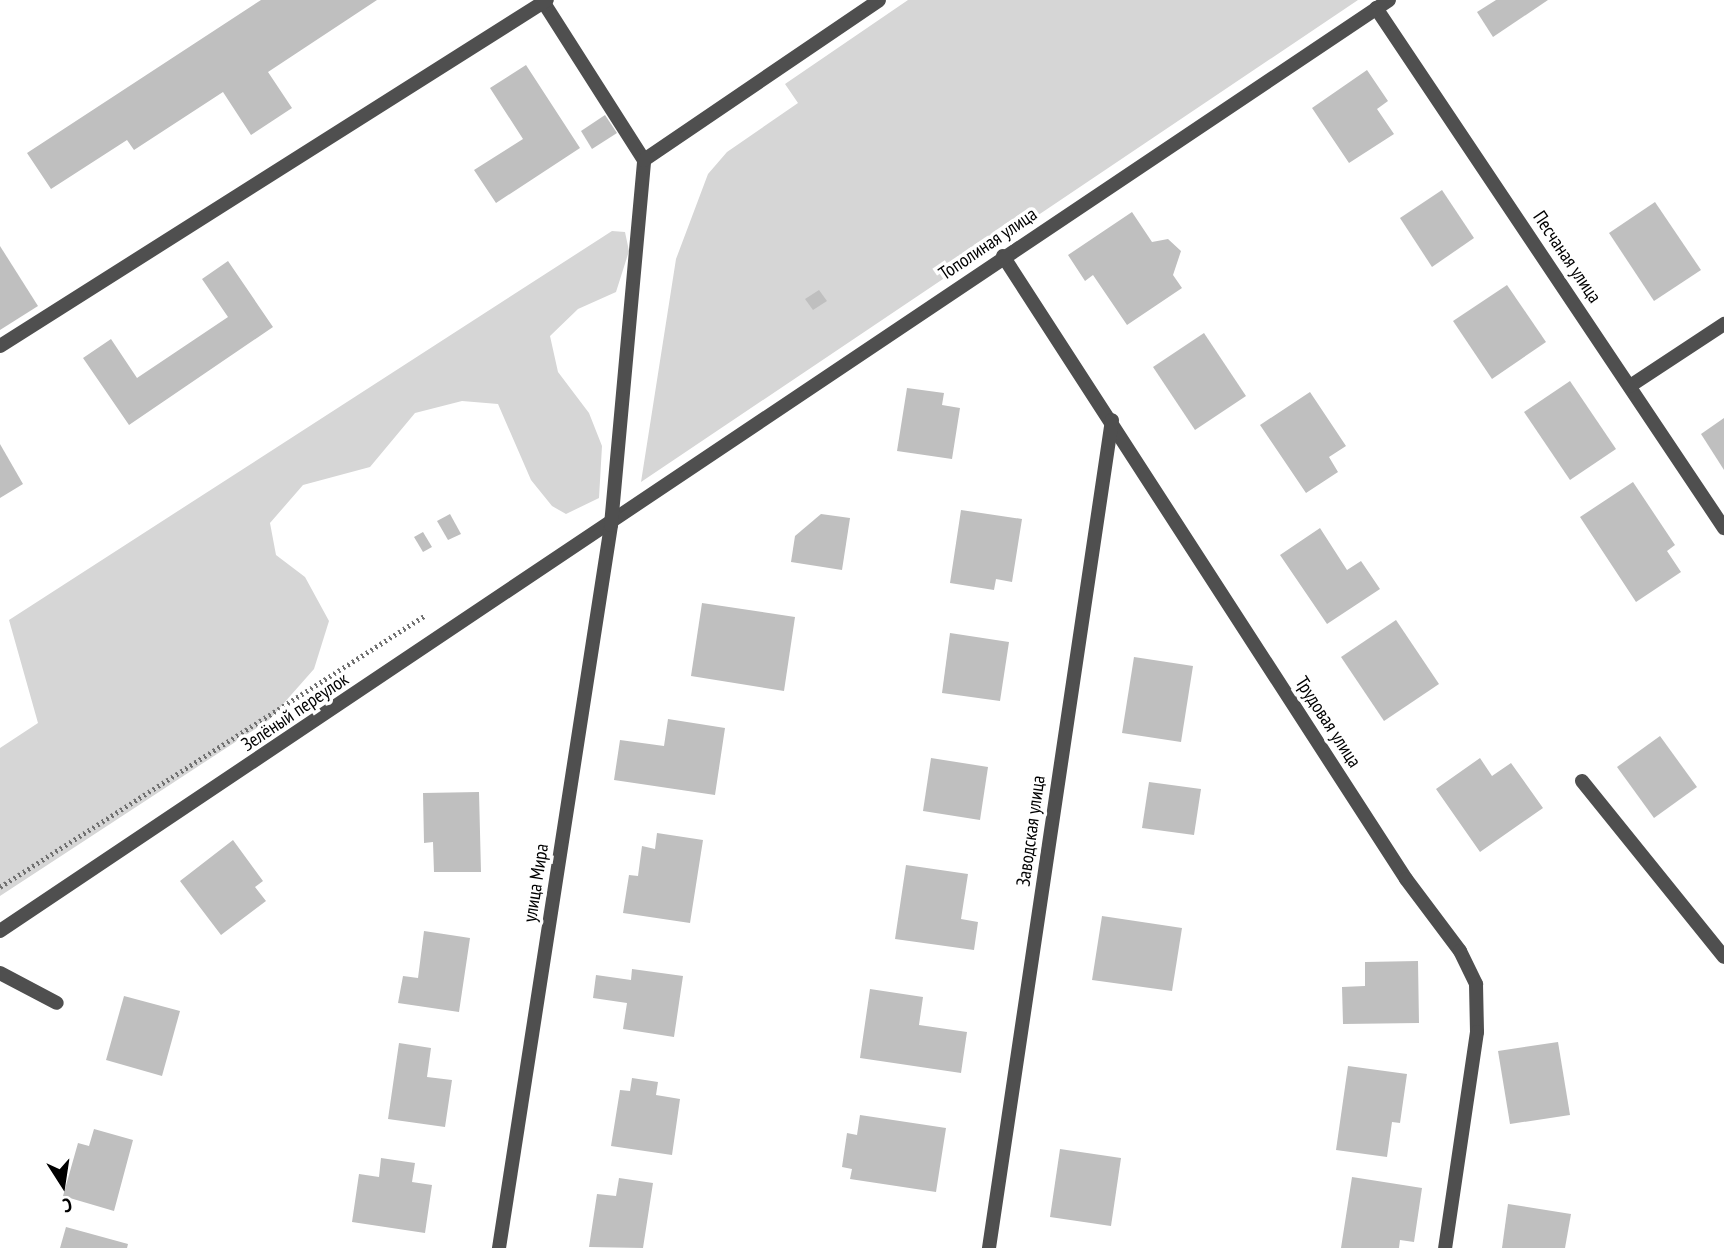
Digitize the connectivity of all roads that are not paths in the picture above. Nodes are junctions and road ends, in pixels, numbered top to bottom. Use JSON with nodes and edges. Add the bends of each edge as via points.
{"nodes":[{"id":1,"x":879,"y":0,"type":"edge"},
{"id":2,"x":1389,"y":0,"type":"edge"},
{"id":3,"x":544,"y":1,"type":"edge"},
{"id":4,"x":1376,"y":8,"type":"junction"},
{"id":5,"x":644,"y":160,"type":"junction"},
{"id":6,"x":1003,"y":256,"type":"junction"},
{"id":7,"x":1724,"y":324,"type":"edge"},
{"id":8,"x":0,"y":346,"type":"edge"},
{"id":9,"x":1630,"y":386,"type":"junction"},
{"id":10,"x":1112,"y":420,"type":"junction"},
{"id":11,"x":611,"y":525,"type":"junction"},
{"id":12,"x":1724,"y":528,"type":"edge"},
{"id":13,"x":1581,"y":781,"type":"dead end"},
{"id":14,"x":0,"y":931,"type":"edge"},
{"id":15,"x":1724,"y":957,"type":"edge"},
{"id":16,"x":0,"y":973,"type":"edge"},
{"id":17,"x":57,"y":1003,"type":"dead end"},
{"id":18,"x":499,"y":1248,"type":"edge"},
{"id":19,"x":989,"y":1248,"type":"edge"},
{"id":20,"x":1445,"y":1248,"type":"edge"}],
"edges":[{"from":1,"to":5,"type":"street"},
{"from":2,"to":4,"type":"street","name":"Тополиная улица"},
{"from":3,"to":5,"type":"street"},
{"from":3,"to":8,"type":"street"},
{"from":4,"to":6,"type":"street","name":"Тополиная улица"},
{"from":4,"to":9,"type":"street","name":"Песчаная улица"},
{"from":5,"to":11,"type":"street","name":"улица Мира"},
{"from":6,"to":10,"type":"street","name":"Трудовая улица"},
{"from":6,"to":11,"type":"street","name":"Тополиная улица"},
{"from":7,"to":9,"type":"street"},
{"from":9,"to":12,"type":"street","name":"Песчаная улица"},
{"from":10,"to":19,"type":"street","name":"Заводская улица"},
{"from":10,"to":20,"type":"street","name":"Трудовая улица","via":[[1476,984],[1477,1032]]},
{"from":11,"to":14,"type":"street","name":"Зелёный переулок"},
{"from":11,"to":18,"type":"street","name":"улица Мира"},
{"from":13,"to":15,"type":"street"},
{"from":16,"to":17,"type":"street"}]}
